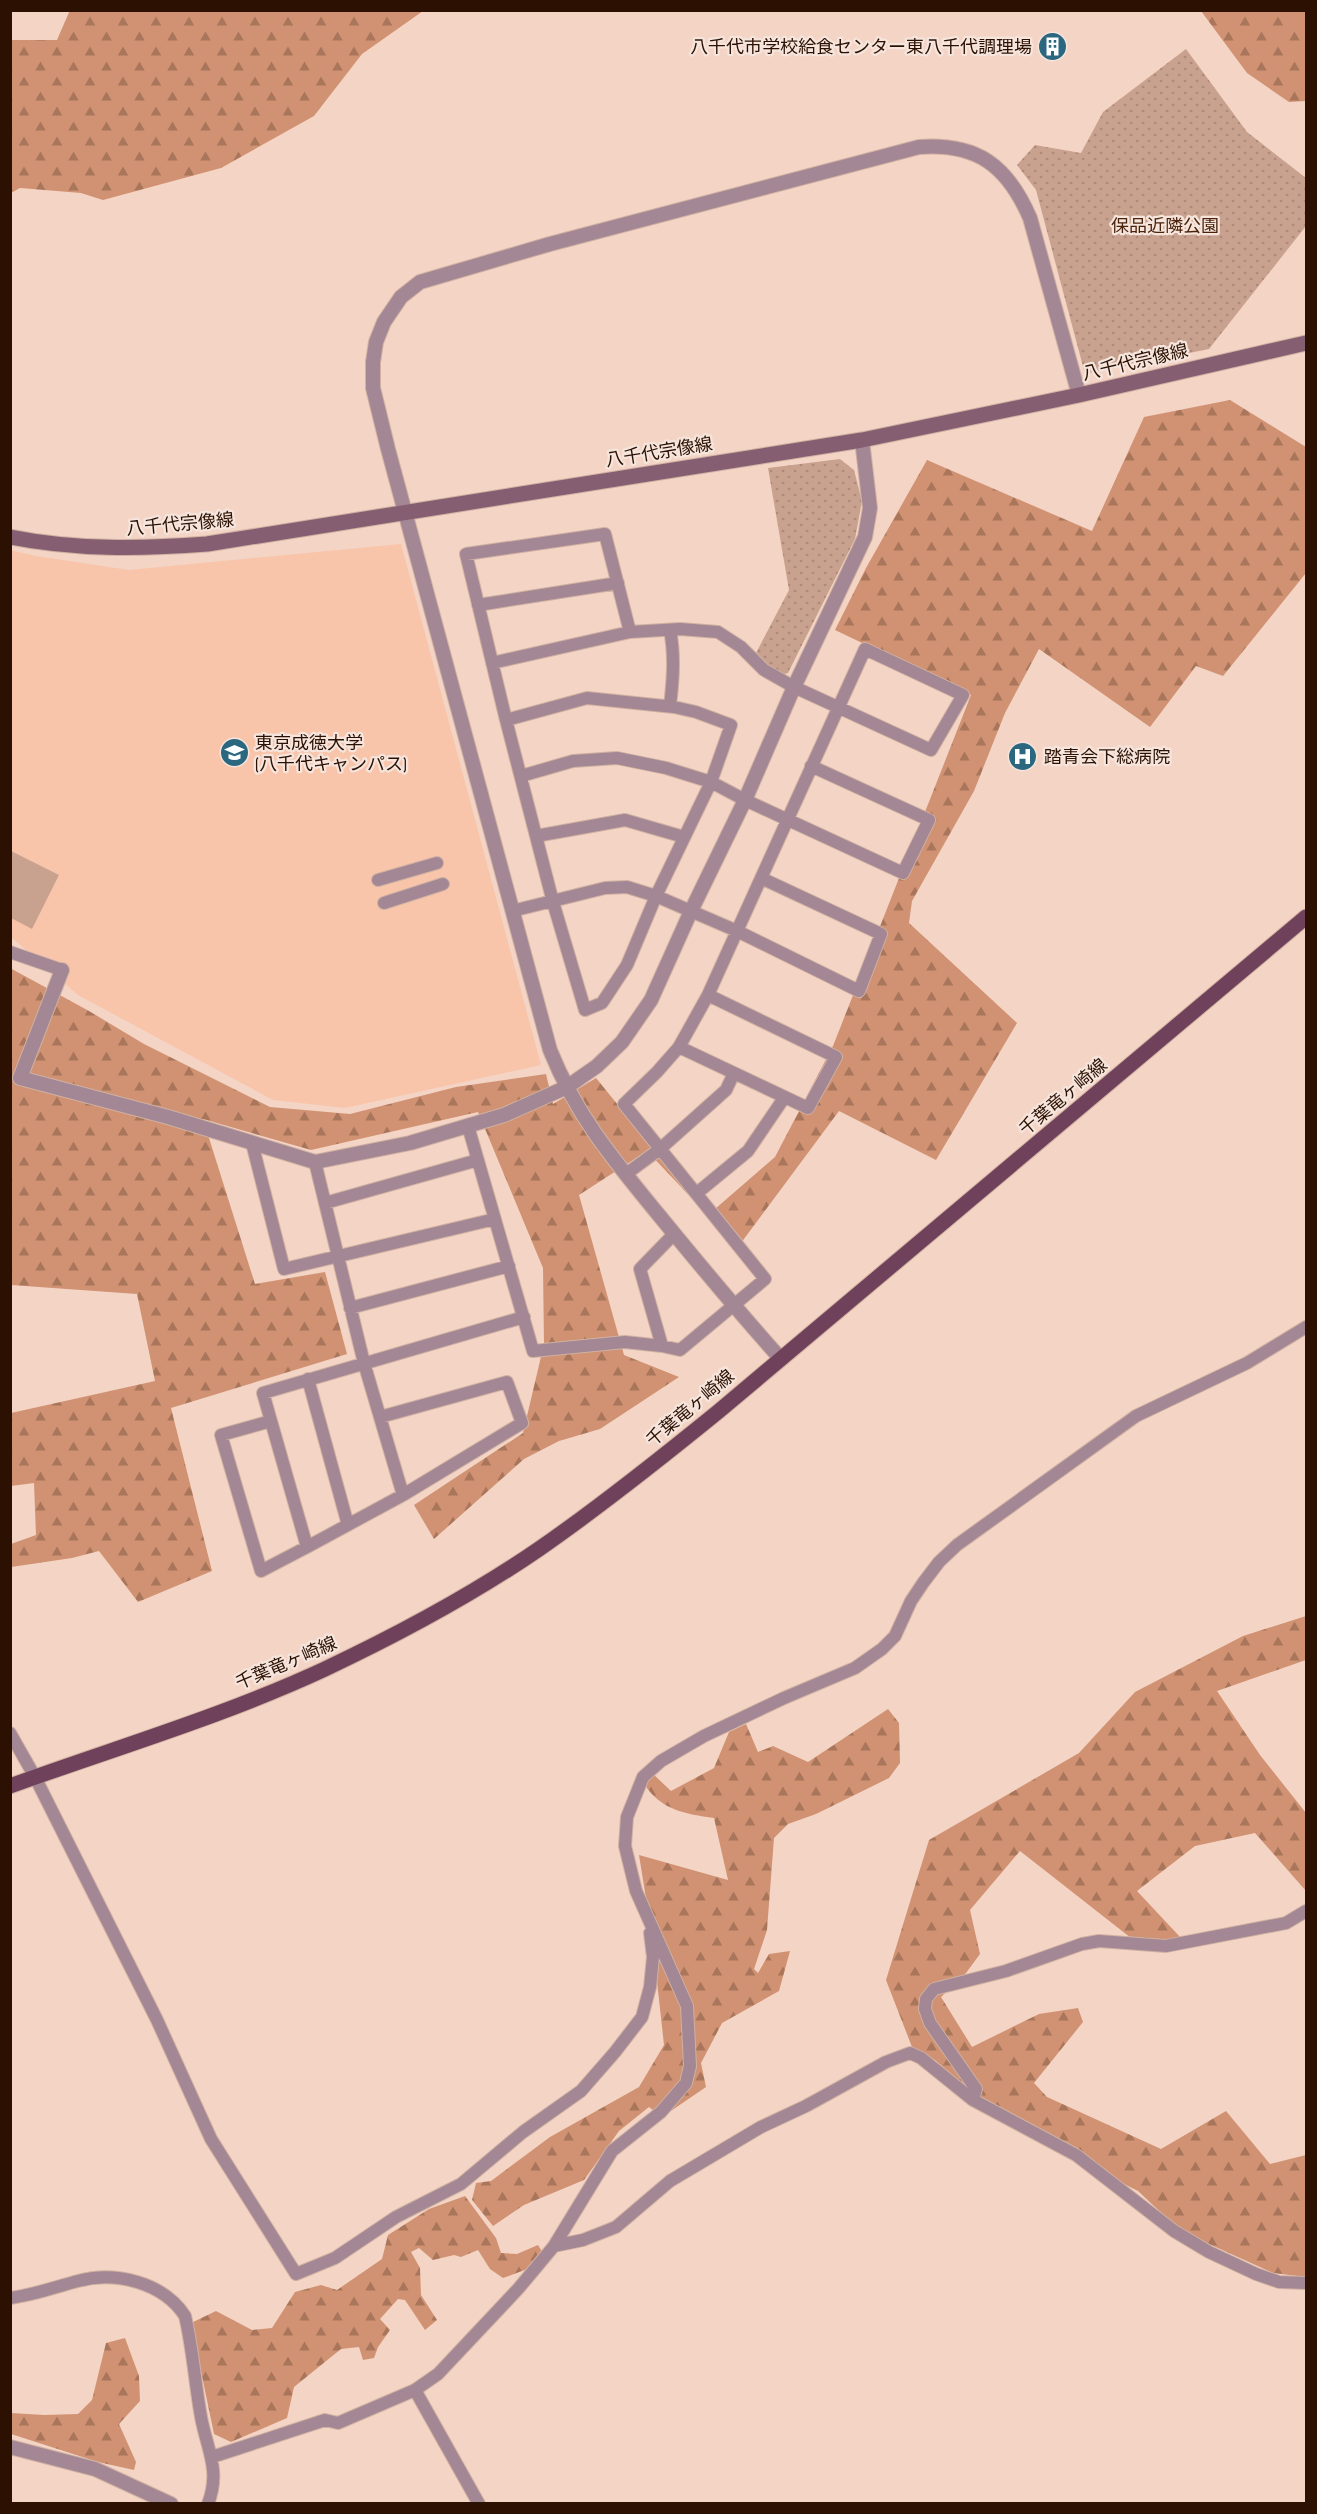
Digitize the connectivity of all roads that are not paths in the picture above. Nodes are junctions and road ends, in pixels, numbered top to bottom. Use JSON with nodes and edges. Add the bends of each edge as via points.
{"nodes":[{"id":1,"x":1306,"y":343,"type":"edge"},
{"id":2,"x":1079,"y":395,"type":"junction"},
{"id":3,"x":862,"y":440,"type":"junction"},
{"id":4,"x":406,"y":512,"type":"junction"},
{"id":5,"x":10,"y":537,"type":"edge"},
{"id":6,"x":618,"y":583,"type":"junction"},
{"id":7,"x":478,"y":605,"type":"junction"},
{"id":8,"x":670,"y":630,"type":"junction"},
{"id":9,"x":630,"y":632,"type":"junction"},
{"id":10,"x":492,"y":663,"type":"junction"},
{"id":11,"x":794,"y":687,"type":"junction"},
{"id":12,"x":670,"y":706,"type":"junction"},
{"id":13,"x":838,"y":706,"type":"junction"},
{"id":14,"x":506,"y":720,"type":"junction"},
{"id":15,"x":811,"y":766,"type":"junction"},
{"id":16,"x":520,"y":777,"type":"junction"},
{"id":17,"x":711,"y":782,"type":"junction"},
{"id":18,"x":745,"y":800,"type":"junction"},
{"id":19,"x":787,"y":820,"type":"junction"},
{"id":20,"x":536,"y":836,"type":"junction"},
{"id":21,"x":684,"y":837,"type":"junction"},
{"id":22,"x":437,"y":863,"type":"dead end"},
{"id":23,"x":761,"y":878,"type":"junction"},
{"id":24,"x":378,"y":880,"type":"dead end"},
{"id":25,"x":443,"y":885,"type":"dead end"},
{"id":26,"x":656,"y":896,"type":"junction"},
{"id":27,"x":553,"y":902,"type":"junction"},
{"id":28,"x":384,"y":903,"type":"dead end"},
{"id":29,"x":512,"y":911,"type":"junction"},
{"id":30,"x":691,"y":911,"type":"junction"},
{"id":31,"x":1306,"y":917,"type":"edge"},
{"id":32,"x":737,"y":932,"type":"junction"},
{"id":33,"x":10,"y":952,"type":"edge"},
{"id":34,"x":62,"y":970,"type":"joint"},
{"id":35,"x":708,"y":995,"type":"junction"},
{"id":36,"x":679,"y":1047,"type":"junction"},
{"id":37,"x":734,"y":1073,"type":"junction"},
{"id":38,"x":567,"y":1087,"type":"junction"},
{"id":39,"x":784,"y":1098,"type":"junction"},
{"id":40,"x":468,"y":1125,"type":"junction"},
{"id":41,"x":252,"y":1143,"type":"junction"},
{"id":42,"x":660,"y":1149,"type":"junction"},
{"id":43,"x":478,"y":1160,"type":"junction"},
{"id":44,"x":315,"y":1162,"type":"junction"},
{"id":45,"x":626,"y":1174,"type":"junction"},
{"id":46,"x":697,"y":1193,"type":"junction"},
{"id":47,"x":325,"y":1203,"type":"junction"},
{"id":48,"x":495,"y":1219,"type":"junction"},
{"id":49,"x":674,"y":1234,"type":"junction"},
{"id":50,"x":338,"y":1255,"type":"junction"},
{"id":51,"x":509,"y":1266,"type":"junction"},
{"id":52,"x":732,"y":1304,"type":"junction"},
{"id":53,"x":350,"y":1308,"type":"junction"},
{"id":54,"x":524,"y":1317,"type":"junction"},
{"id":55,"x":1306,"y":1327,"type":"edge"},
{"id":56,"x":662,"y":1346,"type":"junction"},
{"id":57,"x":780,"y":1358,"type":"junction"},
{"id":58,"x":364,"y":1363,"type":"junction"},
{"id":59,"x":308,"y":1379,"type":"junction"},
{"id":60,"x":380,"y":1417,"type":"junction"},
{"id":61,"x":271,"y":1421,"type":"junction"},
{"id":62,"x":404,"y":1495,"type":"junction"},
{"id":63,"x":348,"y":1525,"type":"junction"},
{"id":64,"x":307,"y":1547,"type":"junction"},
{"id":65,"x":10,"y":1733,"type":"edge"},
{"id":66,"x":35,"y":1777,"type":"junction"},
{"id":67,"x":10,"y":1786,"type":"edge"},
{"id":68,"x":1306,"y":1911,"type":"edge"},
{"id":69,"x":648,"y":1920,"type":"junction"},
{"id":70,"x":973,"y":2100,"type":"junction"},
{"id":71,"x":554,"y":2246,"type":"junction"},
{"id":72,"x":1306,"y":2283,"type":"edge"},
{"id":73,"x":10,"y":2298,"type":"edge"},
{"id":74,"x":415,"y":2390,"type":"junction"},
{"id":75,"x":10,"y":2446,"type":"edge"},
{"id":76,"x":212,"y":2457,"type":"junction"},
{"id":77,"x":171,"y":2504,"type":"edge"},
{"id":78,"x":208,"y":2504,"type":"edge"},
{"id":79,"x":479,"y":2504,"type":"edge"}],
"edges":[{"from":1,"to":2,"type":"main road","name":"八千代宗像線"},
{"from":2,"to":3,"type":"main road","name":"八千代宗像線"},
{"from":2,"to":4,"type":"street","via":[[1030,218],[1014,184],[975,154],[941,145],[919,147],[561,240],[420,282],[401,297],[384,322],[373,362],[373,388]]},
{"from":3,"to":4,"type":"main road","name":"八千代宗像線"},
{"from":3,"to":11,"type":"street","via":[[870,508],[865,537]]},
{"from":4,"to":5,"type":"main road","name":"八千代宗像線","via":[[164,548],[66,546]]},
{"from":4,"to":29,"type":"street"},
{"from":6,"to":7,"type":"street"},
{"from":6,"to":7,"type":"street","via":[[605,534],[466,554]]},
{"from":6,"to":9,"type":"street"},
{"from":7,"to":10,"type":"street"},
{"from":8,"to":9,"type":"street"},
{"from":8,"to":11,"type":"street","via":[[718,632],[741,647],[764,670]]},
{"from":8,"to":12,"type":"street","via":[[674,658]]},
{"from":9,"to":10,"type":"street"},
{"from":10,"to":14,"type":"street"},
{"from":11,"to":13,"type":"street"},
{"from":11,"to":18,"type":"street"},
{"from":12,"to":14,"type":"street","via":[[587,698]]},
{"from":12,"to":17,"type":"street","via":[[731,725]]},
{"from":13,"to":13,"type":"street","via":[[932,750],[963,695],[865,649]]},
{"from":13,"to":15,"type":"street"},
{"from":14,"to":16,"type":"street"},
{"from":15,"to":19,"type":"street"},
{"from":15,"to":19,"type":"street","via":[[929,820],[903,873]]},
{"from":16,"to":17,"type":"street","via":[[573,761],[617,758]]},
{"from":16,"to":20,"type":"street"},
{"from":17,"to":18,"type":"street"},
{"from":17,"to":21,"type":"street"},
{"from":18,"to":19,"type":"street"},
{"from":18,"to":30,"type":"street"},
{"from":19,"to":23,"type":"street"},
{"from":20,"to":21,"type":"street","via":[[625,820]]},
{"from":20,"to":27,"type":"street"},
{"from":21,"to":26,"type":"street"},
{"from":22,"to":24,"type":"street"},
{"from":23,"to":32,"type":"street"},
{"from":23,"to":32,"type":"street","via":[[881,934],[860,991]]},
{"from":25,"to":28,"type":"street"},
{"from":26,"to":27,"type":"street","via":[[627,887],[604,888]]},
{"from":26,"to":27,"type":"street","via":[[627,965],[602,1003],[585,1010]]},
{"from":26,"to":30,"type":"street"},
{"from":27,"to":29,"type":"street"},
{"from":29,"to":38,"type":"street","via":[[550,1050]]},
{"from":30,"to":32,"type":"street"},
{"from":30,"to":38,"type":"street","via":[[640,1018],[597,1066]]},
{"from":31,"to":57,"type":"main road","name":"千葉竜ヶ崎線"},
{"from":32,"to":35,"type":"street"},
{"from":33,"to":34,"type":"street"},
{"from":34,"to":41,"type":"street","via":[[20,1078]]},
{"from":35,"to":36,"type":"street"},
{"from":35,"to":39,"type":"street","via":[[836,1057],[808,1108]]},
{"from":36,"to":37,"type":"street"},
{"from":36,"to":42,"type":"street","via":[[624,1104]]},
{"from":37,"to":39,"type":"street"},
{"from":37,"to":42,"type":"street","via":[[726,1090]]},
{"from":38,"to":40,"type":"street"},
{"from":38,"to":45,"type":"street","via":[[598,1140]]},
{"from":39,"to":46,"type":"street","via":[[748,1151]]},
{"from":40,"to":43,"type":"street"},
{"from":40,"to":44,"type":"street","via":[[410,1143]]},
{"from":41,"to":44,"type":"street"},
{"from":41,"to":50,"type":"street","via":[[284,1269]]},
{"from":42,"to":45,"type":"street"},
{"from":42,"to":46,"type":"street"},
{"from":43,"to":47,"type":"street"},
{"from":43,"to":48,"type":"street"},
{"from":44,"to":47,"type":"street"},
{"from":45,"to":49,"type":"street"},
{"from":46,"to":52,"type":"street","via":[[765,1279]]},
{"from":47,"to":50,"type":"street"},
{"from":48,"to":50,"type":"street"},
{"from":48,"to":51,"type":"street"},
{"from":49,"to":52,"type":"street"},
{"from":49,"to":56,"type":"street","via":[[640,1269]]},
{"from":50,"to":53,"type":"street"},
{"from":51,"to":53,"type":"street"},
{"from":51,"to":54,"type":"street"},
{"from":52,"to":56,"type":"street","via":[[680,1350]]},
{"from":52,"to":57,"type":"street"},
{"from":53,"to":58,"type":"street"},
{"from":54,"to":56,"type":"street","via":[[533,1351],[625,1342]]},
{"from":54,"to":58,"type":"street"},
{"from":55,"to":69,"type":"street","via":[[1247,1363],[1136,1416],[957,1545],[923,1583],[895,1636],[855,1668],[704,1736],[643,1777],[627,1817],[625,1846]]},
{"from":57,"to":66,"type":"main road","name":"千葉竜ヶ崎線","via":[[594,1509],[433,1614],[263,1696]]},
{"from":58,"to":59,"type":"street"},
{"from":58,"to":60,"type":"street"},
{"from":59,"to":61,"type":"street","via":[[263,1393]]},
{"from":59,"to":63,"type":"street"},
{"from":60,"to":62,"type":"street"},
{"from":60,"to":62,"type":"street","via":[[507,1382],[522,1424]]},
{"from":61,"to":64,"type":"street"},
{"from":61,"to":64,"type":"street","via":[[221,1435],[261,1571]]},
{"from":62,"to":63,"type":"street"},
{"from":63,"to":64,"type":"street"},
{"from":65,"to":66,"type":"street"},
{"from":66,"to":67,"type":"main road","name":"千葉竜ヶ崎線"},
{"from":66,"to":69,"type":"street","via":[[157,2020],[210,2139],[296,2274],[335,2258],[396,2217],[461,2184],[522,2132],[581,2091],[642,2017],[653,1957]]},
{"from":68,"to":70,"type":"street","via":[[1286,1923],[1166,1946],[1092,1941],[1006,1971],[934,1989],[926,1999],[925,2009],[930,2023],[976,2089]]},
{"from":69,"to":71,"type":"street","via":[[687,2006],[690,2066],[686,2083],[661,2112],[612,2151]]},
{"from":70,"to":71,"type":"street","via":[[921,2058],[910,2053],[900,2055],[670,2181],[616,2227]]},
{"from":70,"to":72,"type":"street","via":[[1076,2155],[1174,2231],[1209,2252],[1279,2282]]},
{"from":71,"to":74,"type":"street","via":[[474,2337],[438,2374]]},
{"from":73,"to":76,"type":"street","via":[[104,2277],[149,2286],[163,2293],[185,2316],[201,2419]]},
{"from":74,"to":76,"type":"street","via":[[338,2423],[325,2420]]},
{"from":74,"to":79,"type":"street"},
{"from":75,"to":77,"type":"street","via":[[95,2469]]},
{"from":76,"to":78,"type":"street","via":[[213,2491]]}]}
